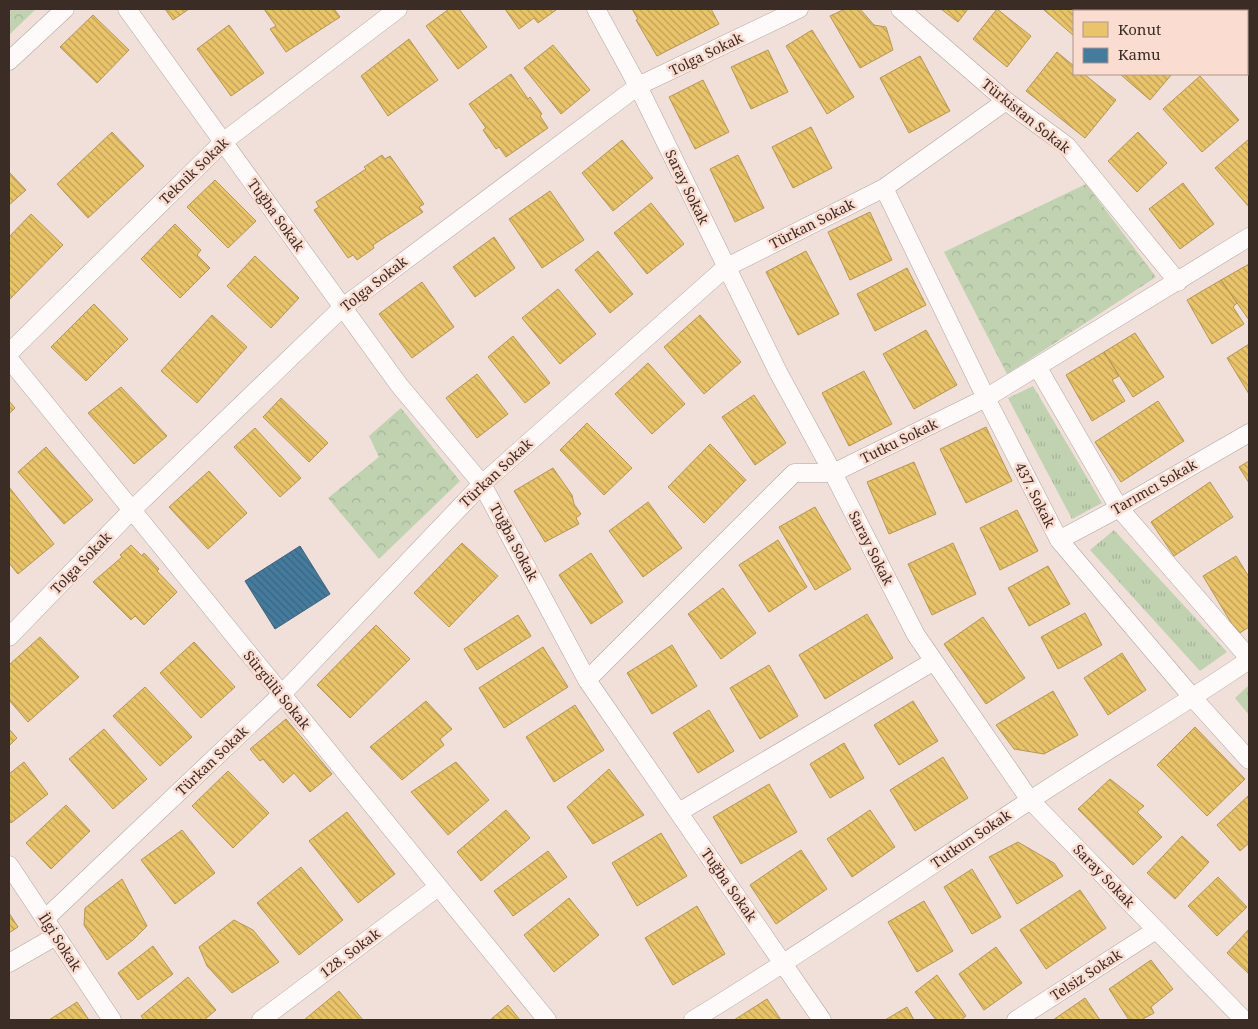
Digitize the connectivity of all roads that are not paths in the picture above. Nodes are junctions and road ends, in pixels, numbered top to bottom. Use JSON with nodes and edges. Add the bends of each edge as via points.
{"nodes":[{"id":1,"x":65,"y":9,"type":"edge"},
{"id":2,"x":127,"y":9,"type":"edge"},
{"id":3,"x":398,"y":9,"type":"edge"},
{"id":4,"x":596,"y":9,"type":"edge"},
{"id":5,"x":799,"y":9,"type":"edge"},
{"id":6,"x":900,"y":9,"type":"edge"},
{"id":7,"x":9,"y":61,"type":"edge"},
{"id":8,"x":638,"y":86,"type":"junction"},
{"id":9,"x":1006,"y":101,"type":"junction"},
{"id":10,"x":223,"y":142,"type":"junction"},
{"id":11,"x":884,"y":188,"type":"junction"},
{"id":12,"x":1249,"y":237,"type":"edge"},
{"id":13,"x":725,"y":268,"type":"junction"},
{"id":14,"x":1178,"y":282,"type":"junction"},
{"id":15,"x":343,"y":307,"type":"junction"},
{"id":16,"x":9,"y":354,"type":"edge"},
{"id":17,"x":9,"y":358,"type":"edge"},
{"id":18,"x":1038,"y":368,"type":"junction"},
{"id":19,"x":986,"y":398,"type":"junction"},
{"id":20,"x":1249,"y":433,"type":"edge"},
{"id":21,"x":833,"y":473,"type":"junction"},
{"id":22,"x":482,"y":484,"type":"junction"},
{"id":23,"x":1119,"y":508,"type":"junction"},
{"id":24,"x":131,"y":511,"type":"junction"},
{"id":25,"x":1059,"y":540,"type":"junction"},
{"id":26,"x":9,"y":638,"type":"edge"},
{"id":27,"x":1249,"y":659,"type":"edge"},
{"id":28,"x":934,"y":661,"type":"junction"},
{"id":29,"x":587,"y":680,"type":"junction"},
{"id":30,"x":281,"y":695,"type":"junction"},
{"id":31,"x":1193,"y":698,"type":"junction"},
{"id":32,"x":1249,"y":760,"type":"edge"},
{"id":33,"x":1030,"y":800,"type":"junction"},
{"id":34,"x":679,"y":812,"type":"junction"},
{"id":35,"x":9,"y":865,"type":"edge"},
{"id":36,"x":438,"y":887,"type":"junction"},
{"id":37,"x":45,"y":920,"type":"junction"},
{"id":38,"x":1156,"y":930,"type":"junction"},
{"id":39,"x":56,"y":936,"type":"junction"},
{"id":40,"x":9,"y":963,"type":"edge"},
{"id":41,"x":784,"y":965,"type":"junction"},
{"id":42,"x":112,"y":1020,"type":"edge"},
{"id":43,"x":261,"y":1020,"type":"edge"},
{"id":44,"x":547,"y":1020,"type":"edge"},
{"id":45,"x":693,"y":1020,"type":"edge"},
{"id":46,"x":822,"y":1020,"type":"edge"},
{"id":47,"x":1016,"y":1020,"type":"edge"},
{"id":48,"x":1244,"y":1020,"type":"edge"}],
"edges":[{"from":1,"to":7,"type":"street"},
{"from":2,"to":10,"type":"street","name":"Tuğba Sokak"},
{"from":3,"to":10,"type":"street","name":"Teknik Sokak"},
{"from":4,"to":8,"type":"street","name":"Saray Sokak"},
{"from":5,"to":8,"type":"street","name":"Tolga Sokak"},
{"from":6,"to":9,"type":"street","name":"Türkistan Sokak"},
{"from":8,"to":13,"type":"street","name":"Saray Sokak"},
{"from":8,"to":15,"type":"street","name":"Tolga Sokak"},
{"from":9,"to":11,"type":"street","name":"Türkan Sokak"},
{"from":9,"to":14,"type":"street","name":"Türkistan Sokak","via":[[1067,146]]},
{"from":10,"to":15,"type":"street","name":"Tuğba Sokak"},
{"from":10,"to":16,"type":"street","name":"Teknik Sokak"},
{"from":11,"to":13,"type":"street","name":"Türkan Sokak"},
{"from":11,"to":19,"type":"street","name":"437. Sokak"},
{"from":12,"to":14,"type":"street","name":"Tutku Sokak"},
{"from":13,"to":21,"type":"street","name":"Saray Sokak"},
{"from":13,"to":22,"type":"street","name":"Türkan Sokak"},
{"from":14,"to":18,"type":"street","name":"Tutku Sokak"},
{"from":15,"to":22,"type":"street","name":"Tuğba Sokak","via":[[399,385]]},
{"from":15,"to":24,"type":"street","name":"Tolga Sokak"},
{"from":17,"to":24,"type":"street","name":"Sürgülü Sokak"},
{"from":18,"to":19,"type":"street","name":"Tutku Sokak"},
{"from":18,"to":23,"type":"street"},
{"from":19,"to":21,"type":"street","name":"Tutku Sokak"},
{"from":19,"to":25,"type":"street","name":"437. Sokak"},
{"from":20,"to":23,"type":"street","name":"Tarımcı Sokak"},
{"from":21,"to":28,"type":"street","name":"Saray Sokak","via":[[916,635]]},
{"from":21,"to":29,"type":"street","name":"Tutku Sokak","via":[[794,473]]},
{"from":22,"to":29,"type":"street","name":"Tuğba Sokak"},
{"from":22,"to":30,"type":"street","name":"Türkan Sokak"},
{"from":23,"to":25,"type":"street","name":"Tarımcı Sokak"},
{"from":23,"to":27,"type":"street"},
{"from":24,"to":26,"type":"street","name":"Tolga Sokak"},
{"from":24,"to":30,"type":"street","name":"Sürgülü Sokak"},
{"from":25,"to":31,"type":"street","name":"437. Sokak"},
{"from":27,"to":31,"type":"street","name":"Tutkun Sokak"},
{"from":28,"to":33,"type":"street","name":"Saray Sokak"},
{"from":28,"to":34,"type":"street"},
{"from":29,"to":34,"type":"street","name":"Tuğba Sokak"},
{"from":30,"to":36,"type":"street","name":"Sürgülü Sokak"},
{"from":30,"to":37,"type":"street","name":"Türkan Sokak"},
{"from":31,"to":32,"type":"street","name":"437. Sokak"},
{"from":31,"to":33,"type":"street","name":"Tutkun Sokak"},
{"from":33,"to":38,"type":"street","name":"Saray Sokak"},
{"from":33,"to":41,"type":"street","name":"Tutkun Sokak"},
{"from":34,"to":41,"type":"street","name":"Tuğba Sokak"},
{"from":35,"to":37,"type":"street","name":"İlgi Sokak"},
{"from":36,"to":43,"type":"street","name":"128. Sokak"},
{"from":36,"to":44,"type":"street","name":"Sürgülü Sokak"},
{"from":37,"to":39,"type":"street","name":"İlgi Sokak"},
{"from":38,"to":47,"type":"street","name":"Telsiz Sokak"},
{"from":38,"to":48,"type":"street","name":"Saray Sokak"},
{"from":39,"to":40,"type":"street"},
{"from":39,"to":42,"type":"street","name":"İlgi Sokak"},
{"from":41,"to":45,"type":"street","name":"Tutkun Sokak"},
{"from":41,"to":46,"type":"street","name":"Tuğba Sokak"}]}
